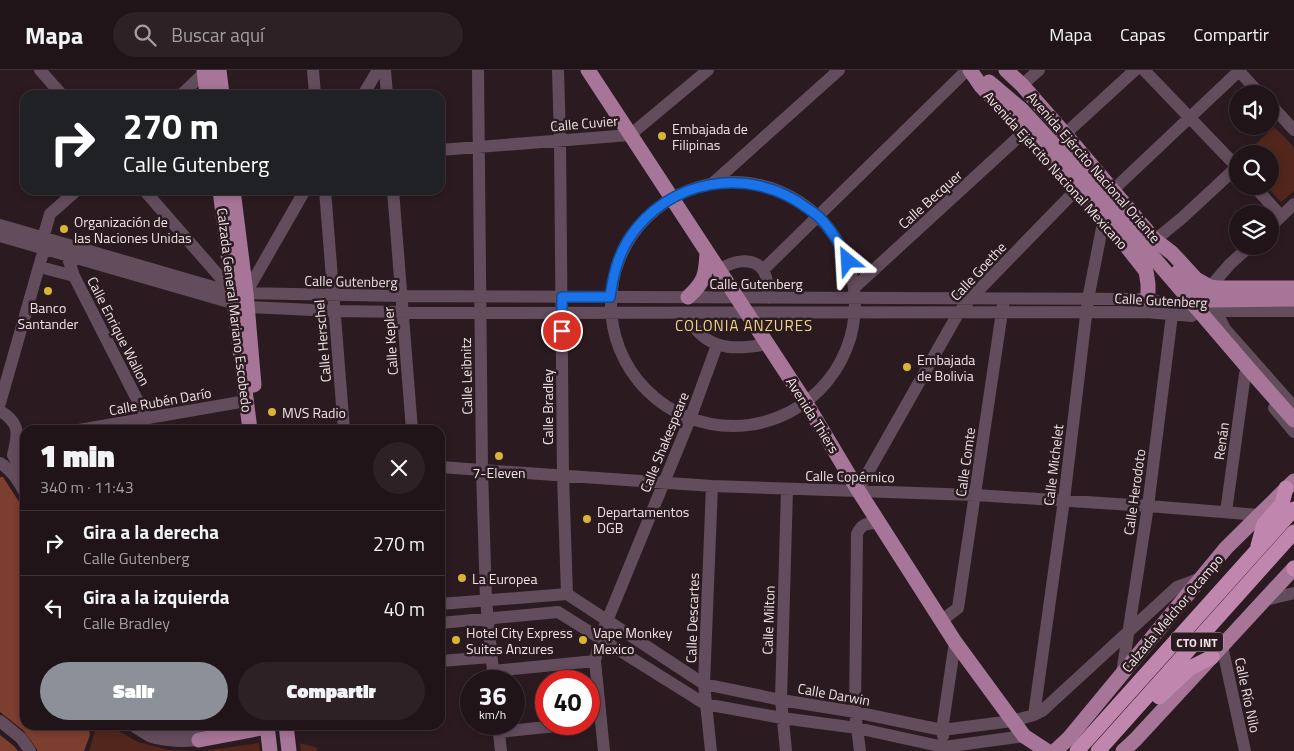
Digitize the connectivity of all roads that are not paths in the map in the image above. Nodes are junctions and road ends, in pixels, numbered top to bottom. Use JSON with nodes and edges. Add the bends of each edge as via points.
{"nodes":[{"id":1,"x":40,"y":70,"type":"edge"},
{"id":2,"x":313,"y":70,"type":"edge"},
{"id":3,"x":378,"y":70,"type":"edge"},
{"id":4,"x":385,"y":70,"type":"edge"},
{"id":5,"x":478,"y":70,"type":"edge"},
{"id":6,"x":558,"y":70,"type":"edge"},
{"id":7,"x":588,"y":70,"type":"edge"},
{"id":8,"x":708,"y":70,"type":"edge"},
{"id":9,"x":839,"y":70,"type":"edge"},
{"id":10,"x":969,"y":70,"type":"edge"},
{"id":11,"x":1006,"y":70,"type":"edge"},
{"id":12,"x":1039,"y":70,"type":"edge"},
{"id":13,"x":1135,"y":70,"type":"edge"},
{"id":14,"x":1144,"y":70,"type":"edge"},
{"id":15,"x":1239,"y":70,"type":"edge"},
{"id":16,"x":209,"y":72,"type":"edge"},
{"id":17,"x":1252,"y":85,"type":"edge"},
{"id":18,"x":1022,"y":86,"type":"junction"},
{"id":19,"x":58,"y":90,"type":"edge"},
{"id":20,"x":187,"y":90,"type":"edge"},
{"id":21,"x":207,"y":90,"type":"edge"},
{"id":22,"x":219,"y":90,"type":"edge"},
{"id":23,"x":315,"y":90,"type":"edge"},
{"id":24,"x":366,"y":90,"type":"edge"},
{"id":25,"x":387,"y":90,"type":"edge"},
{"id":26,"x":1279,"y":114,"type":"edge"},
{"id":27,"x":1190,"y":117,"type":"junction"},
{"id":28,"x":1294,"y":130,"type":"edge"},
{"id":29,"x":1024,"y":132,"type":"junction"},
{"id":30,"x":1066,"y":134,"type":"junction"},
{"id":31,"x":630,"y":135,"type":"junction"},
{"id":32,"x":560,"y":140,"type":"junction"},
{"id":33,"x":478,"y":147,"type":"junction"},
{"id":34,"x":445,"y":150,"type":"edge"},
{"id":35,"x":1229,"y":159,"type":"edge"},
{"id":36,"x":1229,"y":175,"type":"edge"},
{"id":37,"x":713,"y":183,"type":"junction"},
{"id":38,"x":1077,"y":189,"type":"junction"},
{"id":39,"x":1113,"y":190,"type":"junction"},
{"id":40,"x":71,"y":195,"type":"edge"},
{"id":41,"x":148,"y":195,"type":"edge"},
{"id":42,"x":221,"y":195,"type":"edge"},
{"id":43,"x":233,"y":195,"type":"edge"},
{"id":44,"x":302,"y":195,"type":"edge"},
{"id":45,"x":325,"y":195,"type":"edge"},
{"id":46,"x":393,"y":195,"type":"edge"},
{"id":47,"x":1262,"y":195,"type":"edge"},
{"id":48,"x":672,"y":198,"type":"junction"},
{"id":49,"x":1294,"y":204,"type":"edge"},
{"id":50,"x":819,"y":216,"type":"junction"},
{"id":51,"x":1281,"y":216,"type":"joint"},
{"id":52,"x":1111,"y":217,"type":"junction"},
{"id":53,"x":0,"y":225,"type":"edge"},
{"id":54,"x":0,"y":236,"type":"edge"},
{"id":55,"x":1155,"y":240,"type":"junction"},
{"id":56,"x":44,"y":243,"type":"junction"},
{"id":57,"x":707,"y":252,"type":"junction"},
{"id":58,"x":1240,"y":255,"type":"edge"},
{"id":59,"x":67,"y":256,"type":"junction"},
{"id":60,"x":40,"y":267,"type":"junction"},
{"id":61,"x":719,"y":270,"type":"junction"},
{"id":62,"x":763,"y":270,"type":"junction"},
{"id":63,"x":74,"y":276,"type":"junction"},
{"id":64,"x":1294,"y":288,"type":"edge"},
{"id":65,"x":855,"y":293,"type":"junction"},
{"id":66,"x":1210,"y":294,"type":"junction"},
{"id":67,"x":333,"y":296,"type":"junction"},
{"id":68,"x":401,"y":296,"type":"junction"},
{"id":69,"x":481,"y":297,"type":"junction"},
{"id":70,"x":562,"y":297,"type":"junction"},
{"id":71,"x":610,"y":297,"type":"junction"},
{"id":72,"x":737,"y":298,"type":"junction"},
{"id":73,"x":769,"y":298,"type":"junction"},
{"id":74,"x":1148,"y":298,"type":"junction"},
{"id":75,"x":970,"y":299,"type":"junction"},
{"id":76,"x":1004,"y":299,"type":"junction"},
{"id":77,"x":1088,"y":299,"type":"junction"},
{"id":78,"x":1294,"y":299,"type":"edge"},
{"id":79,"x":240,"y":300,"type":"junction"},
{"id":80,"x":687,"y":305,"type":"junction"},
{"id":81,"x":334,"y":311,"type":"junction"},
{"id":82,"x":402,"y":311,"type":"junction"},
{"id":83,"x":1294,"y":311,"type":"edge"},
{"id":84,"x":856,"y":312,"type":"junction"},
{"id":85,"x":960,"y":312,"type":"junction"},
{"id":86,"x":1086,"y":312,"type":"junction"},
{"id":87,"x":481,"y":313,"type":"junction"},
{"id":88,"x":562,"y":313,"type":"junction"},
{"id":89,"x":610,"y":313,"type":"junction"},
{"id":90,"x":747,"y":313,"type":"junction"},
{"id":91,"x":1001,"y":313,"type":"junction"},
{"id":92,"x":1172,"y":315,"type":"junction"},
{"id":93,"x":1199,"y":317,"type":"junction"},
{"id":94,"x":1220,"y":319,"type":"junction"},
{"id":95,"x":1294,"y":319,"type":"edge"},
{"id":96,"x":717,"y":344,"type":"junction"},
{"id":97,"x":767,"y":344,"type":"junction"},
{"id":98,"x":1245,"y":374,"type":"junction"},
{"id":99,"x":246,"y":401,"type":"junction"},
{"id":100,"x":806,"y":403,"type":"junction"},
{"id":101,"x":0,"y":404,"type":"edge"},
{"id":102,"x":1294,"y":407,"type":"edge"},
{"id":103,"x":0,"y":411,"type":"edge"},
{"id":104,"x":690,"y":419,"type":"junction"},
{"id":105,"x":1294,"y":420,"type":"edge"},
{"id":106,"x":147,"y":424,"type":"edge"},
{"id":107,"x":249,"y":425,"type":"edge"},
{"id":108,"x":258,"y":425,"type":"edge"},
{"id":109,"x":344,"y":425,"type":"edge"},
{"id":110,"x":412,"y":425,"type":"edge"},
{"id":111,"x":1294,"y":432,"type":"edge"},
{"id":112,"x":19,"y":440,"type":"edge"},
{"id":113,"x":0,"y":458,"type":"edge"},
{"id":114,"x":0,"y":463,"type":"edge"},
{"id":115,"x":20,"y":467,"type":"edge"},
{"id":116,"x":445,"y":467,"type":"edge"},
{"id":117,"x":482,"y":470,"type":"junction"},
{"id":118,"x":563,"y":476,"type":"junction"},
{"id":119,"x":664,"y":483,"type":"junction"},
{"id":120,"x":20,"y":485,"type":"edge"},
{"id":121,"x":1290,"y":485,"type":"edge"},
{"id":122,"x":712,"y":486,"type":"junction"},
{"id":123,"x":787,"y":489,"type":"junction"},
{"id":124,"x":858,"y":490,"type":"junction"},
{"id":125,"x":976,"y":495,"type":"junction"},
{"id":126,"x":1064,"y":500,"type":"junction"},
{"id":127,"x":1148,"y":506,"type":"junction"},
{"id":128,"x":1294,"y":509,"type":"edge"},
{"id":129,"x":1226,"y":512,"type":"junction"},
{"id":130,"x":1259,"y":514,"type":"junction"},
{"id":131,"x":879,"y":523,"type":"junction"},
{"id":132,"x":1294,"y":532,"type":"edge"},
{"id":133,"x":1258,"y":548,"type":"junction"},
{"id":134,"x":1294,"y":568,"type":"edge"},
{"id":135,"x":1199,"y":579,"type":"junction"},
{"id":136,"x":1294,"y":593,"type":"edge"},
{"id":137,"x":567,"y":594,"type":"junction"},
{"id":138,"x":486,"y":600,"type":"junction"},
{"id":139,"x":1265,"y":600,"type":"junction"},
{"id":140,"x":445,"y":604,"type":"edge"},
{"id":141,"x":487,"y":619,"type":"junction"},
{"id":142,"x":607,"y":621,"type":"junction"},
{"id":143,"x":941,"y":621,"type":"junction"},
{"id":144,"x":445,"y":623,"type":"edge"},
{"id":145,"x":1128,"y":632,"type":"junction"},
{"id":146,"x":600,"y":638,"type":"junction"},
{"id":147,"x":955,"y":642,"type":"junction"},
{"id":148,"x":1217,"y":651,"type":"junction"},
{"id":149,"x":491,"y":657,"type":"junction"},
{"id":150,"x":445,"y":661,"type":"edge"},
{"id":151,"x":595,"y":661,"type":"junction"},
{"id":152,"x":492,"y":670,"type":"edge"},
{"id":153,"x":595,"y":670,"type":"edge"},
{"id":154,"x":525,"y":671,"type":"edge"},
{"id":155,"x":1122,"y":673,"type":"junction"},
{"id":156,"x":704,"y":684,"type":"junction"},
{"id":157,"x":781,"y":700,"type":"junction"},
{"id":158,"x":705,"y":704,"type":"junction"},
{"id":159,"x":855,"y":712,"type":"junction"},
{"id":160,"x":1133,"y":714,"type":"junction"},
{"id":161,"x":1034,"y":715,"type":"junction"},
{"id":162,"x":782,"y":718,"type":"junction"},
{"id":163,"x":0,"y":721,"type":"edge"},
{"id":164,"x":1012,"y":721,"type":"junction"},
{"id":165,"x":857,"y":728,"type":"junction"},
{"id":166,"x":140,"y":730,"type":"edge"},
{"id":167,"x":194,"y":730,"type":"edge"},
{"id":168,"x":228,"y":730,"type":"edge"},
{"id":169,"x":248,"y":730,"type":"edge"},
{"id":170,"x":267,"y":730,"type":"edge"},
{"id":171,"x":287,"y":730,"type":"edge"},
{"id":172,"x":942,"y":730,"type":"junction"},
{"id":173,"x":180,"y":732,"type":"edge"},
{"id":174,"x":500,"y":735,"type":"edge"},
{"id":175,"x":599,"y":735,"type":"edge"},
{"id":176,"x":1024,"y":736,"type":"junction"},
{"id":177,"x":199,"y":740,"type":"junction"},
{"id":178,"x":944,"y":749,"type":"edge"},
{"id":179,"x":30,"y":751,"type":"edge"},
{"id":180,"x":270,"y":751,"type":"edge"},
{"id":181,"x":290,"y":751,"type":"edge"},
{"id":182,"x":501,"y":751,"type":"edge"},
{"id":183,"x":604,"y":751,"type":"edge"},
{"id":184,"x":711,"y":751,"type":"edge"},
{"id":185,"x":786,"y":751,"type":"edge"},
{"id":186,"x":860,"y":751,"type":"edge"},
{"id":187,"x":1047,"y":751,"type":"edge"},
{"id":188,"x":1055,"y":751,"type":"edge"},
{"id":189,"x":1077,"y":751,"type":"edge"},
{"id":190,"x":1098,"y":751,"type":"edge"},
{"id":191,"x":1123,"y":751,"type":"edge"},
{"id":192,"x":1245,"y":751,"type":"edge"}],
"edges":[{"from":1,"to":19,"type":"street"},
{"from":2,"to":23,"type":"street"},
{"from":3,"to":24,"type":"street"},
{"from":4,"to":25,"type":"street"},
{"from":5,"to":33,"type":"street","name":"Calle Leibnitz"},
{"from":6,"to":32,"type":"street","name":"Calle Bradley"},
{"from":7,"to":31,"type":"main road","name":"Avenida Thiers"},
{"from":8,"to":31,"type":"street","name":"Calle Cuvier"},
{"from":9,"to":37,"type":"street"},
{"from":10,"to":29,"type":"main road","name":"Avenida Ejército Nacional Mexicano"},
{"from":10,"to":50,"type":"street"},
{"from":10,"to":52,"type":"main road","via":[[986,78],[1022,110],[1059,150]]},
{"from":11,"to":18,"type":"main road","name":"Avenida Ejército Nacional Oriente"},
{"from":12,"to":18,"type":"street"},
{"from":13,"to":30,"type":"street"},
{"from":14,"to":27,"type":"street"},
{"from":15,"to":17,"type":"street"},
{"from":15,"to":27,"type":"street"},
{"from":16,"to":20,"type":"street"},
{"from":16,"to":21,"type":"main road"},
{"from":16,"to":22,"type":"main road"},
{"from":18,"to":30,"type":"main road","name":"Avenida Ejército Nacional Oriente"},
{"from":26,"to":28,"type":"street"},
{"from":27,"to":35,"type":"street"},
{"from":27,"to":39,"type":"street"},
{"from":29,"to":38,"type":"main road","name":"Avenida Ejército Nacional Mexicano"},
{"from":29,"to":65,"type":"street","name":"Calle Becquer"},
{"from":30,"to":39,"type":"main road","name":"Avenida Ejército Nacional Oriente"},
{"from":31,"to":32,"type":"street","name":"Calle Cuvier"},
{"from":31,"to":48,"type":"main road","name":"Avenida Thiers"},
{"from":32,"to":33,"type":"street","name":"Calle Cuvier"},
{"from":32,"to":70,"type":"street","name":"Calle Bradley"},
{"from":33,"to":34,"type":"street","name":"Calle Cuvier"},
{"from":33,"to":69,"type":"street","name":"Calle Leibnitz"},
{"from":36,"to":55,"type":"street"},
{"from":37,"to":48,"type":"street"},
{"from":37,"to":50,"type":"street","via":[[741,182],[770,188],[796,199]]},
{"from":38,"to":52,"type":"main road","name":"Avenida Ejército Nacional Mexicano"},
{"from":38,"to":75,"type":"street","name":"Calle Goethe"},
{"from":39,"to":55,"type":"main road","name":"Avenida Ejército Nacional Oriente"},
{"from":40,"to":56,"type":"street","via":[[50,214]]},
{"from":41,"to":79,"type":"street"},
{"from":42,"to":79,"type":"main road","name":"Calzada General Mariano Escobedo"},
{"from":43,"to":79,"type":"main road","name":"Calzada General Mariano Escobedo"},
{"from":44,"to":79,"type":"street"},
{"from":45,"to":67,"type":"street","name":"Calle Herschel"},
{"from":46,"to":68,"type":"street","name":"Calle Kepler"},
{"from":47,"to":51,"type":"street"},
{"from":48,"to":57,"type":"main road","name":"Avenida Thiers"},
{"from":48,"to":71,"type":"street","via":[[640,224],[628,240],[619,258]]},
{"from":49,"to":51,"type":"street"},
{"from":50,"to":62,"type":"street"},
{"from":50,"to":65,"type":"street","via":[[836,237],[848,261]]},
{"from":52,"to":74,"type":"main road","name":"Avenida Ejército Nacional Mexicano","via":[[1146,271]]},
{"from":52,"to":77,"type":"street","name":"Calle Michelet"},
{"from":52,"to":105,"type":"main road","bridge":true},
{"from":53,"to":56,"type":"street"},
{"from":54,"to":56,"type":"street"},
{"from":55,"to":66,"type":"main road","name":"Avenida Ejército Nacional Oriente","via":[[1172,253]]},
{"from":56,"to":59,"type":"street"},
{"from":56,"to":60,"type":"street"},
{"from":56,"to":79,"type":"street"},
{"from":57,"to":61,"type":"main road","name":"Avenida Thiers"},
{"from":57,"to":80,"type":"main road","via":[[702,281]]},
{"from":58,"to":66,"type":"street"},
{"from":59,"to":63,"type":"street","name":"Calle Enrique Wallon"},
{"from":59,"to":79,"type":"street"},
{"from":60,"to":63,"type":"street"},
{"from":60,"to":101,"type":"street"},
{"from":61,"to":62,"type":"street","via":[[745,261]]},
{"from":61,"to":72,"type":"main road","name":"Avenida Thiers"},
{"from":62,"to":73,"type":"street"},
{"from":63,"to":106,"type":"street","name":"Calle Enrique Wallon"},
{"from":64,"to":66,"type":"main road","via":[[1218,288]]},
{"from":65,"to":73,"type":"street","name":"Calle Gutenberg"},
{"from":65,"to":75,"type":"street","name":"Calle Gutenberg"},
{"from":65,"to":84,"type":"street"},
{"from":66,"to":74,"type":"street"},
{"from":66,"to":78,"type":"main road"},
{"from":67,"to":68,"type":"street","name":"Calle Gutenberg"},
{"from":67,"to":79,"type":"street","name":"Calle Gutenberg"},
{"from":67,"to":81,"type":"street","name":"Calle Herschel"},
{"from":68,"to":69,"type":"street","name":"Calle Gutenberg"},
{"from":68,"to":82,"type":"street","name":"Calle Kepler"},
{"from":69,"to":70,"type":"street","name":"Calle Gutenberg"},
{"from":69,"to":87,"type":"street","name":"Calle Leibnitz"},
{"from":70,"to":71,"type":"street","name":"Calle Gutenberg"},
{"from":70,"to":88,"type":"street","name":"Calle Bradley"},
{"from":71,"to":80,"type":"street","name":"Calle Gutenberg"},
{"from":71,"to":89,"type":"street"},
{"from":72,"to":73,"type":"street","name":"Calle Gutenberg"},
{"from":72,"to":80,"type":"street","name":"Calle Gutenberg"},
{"from":72,"to":90,"type":"main road","name":"Avenida Thiers"},
{"from":74,"to":77,"type":"street","name":"Calle Gutenberg"},
{"from":74,"to":83,"type":"street","name":"Calle Gutenberg","via":[[1215,311]]},
{"from":75,"to":76,"type":"street","name":"Calle Gutenberg"},
{"from":75,"to":85,"type":"street","name":"Calle Goethe"},
{"from":76,"to":77,"type":"street","name":"Calle Gutenberg"},
{"from":76,"to":91,"type":"street","name":"Calle Comte"},
{"from":77,"to":86,"type":"street","name":"Calle Michelet"},
{"from":79,"to":81,"type":"street","name":"Calle Gutenberg"},
{"from":79,"to":99,"type":"main road","name":"Calzada General Mariano Escobedo"},
{"from":79,"to":108,"type":"main road","name":"Calzada General Mariano Escobedo"},
{"from":80,"to":89,"type":"street","name":"Calle Gutenberg"},
{"from":80,"to":90,"type":"street","name":"Calle Gutenberg"},
{"from":80,"to":96,"type":"street","via":[[693,326]]},
{"from":81,"to":82,"type":"street","name":"Calle Gutenberg"},
{"from":81,"to":109,"type":"street","name":"Calle Herschel"},
{"from":82,"to":87,"type":"street","name":"Calle Gutenberg"},
{"from":82,"to":110,"type":"street","name":"Calle Kepler"},
{"from":84,"to":85,"type":"street","name":"Calle Gutenberg"},
{"from":84,"to":90,"type":"street","name":"Calle Gutenberg"},
{"from":84,"to":100,"type":"street","via":[[851,338],[841,363],[826,385]]},
{"from":85,"to":91,"type":"street","name":"Calle Gutenberg"},
{"from":85,"to":124,"type":"street","name":"Calle Goethe"},
{"from":86,"to":91,"type":"street","name":"Calle Gutenberg"},
{"from":86,"to":92,"type":"street","name":"Calle Gutenberg"},
{"from":86,"to":126,"type":"street","name":"Calle Michelet"},
{"from":87,"to":88,"type":"street","name":"Calle Gutenberg"},
{"from":87,"to":117,"type":"street","name":"Calle Leibnitz"},
{"from":88,"to":89,"type":"street","name":"Calle Gutenberg"},
{"from":88,"to":118,"type":"street","name":"Calle Bradley"},
{"from":89,"to":104,"type":"street","via":[[615,340],[627,366],[643,388],[665,406]]},
{"from":90,"to":97,"type":"main road","name":"Avenida Thiers"},
{"from":91,"to":125,"type":"street","name":"Calle Comte"},
{"from":92,"to":93,"type":"street","name":"Calle Gutenberg"},
{"from":92,"to":127,"type":"street","name":"Calle Herodoto"},
{"from":93,"to":94,"type":"street","name":"Calle Gutenberg"},
{"from":93,"to":98,"type":"street"},
{"from":94,"to":95,"type":"street","name":"Calle Gutenberg"},
{"from":94,"to":102,"type":"street","via":[[1225,329]]},
{"from":96,"to":97,"type":"street","via":[[733,348]]},
{"from":96,"to":104,"type":"street","name":"Calle Shakespeare"},
{"from":97,"to":100,"type":"main road","name":"Avenida Thiers"},
{"from":98,"to":111,"type":"street"},
{"from":98,"to":129,"type":"street","name":"Renán"},
{"from":99,"to":106,"type":"street","name":"Calle Rubén Darío"},
{"from":99,"to":107,"type":"main road","name":"Calzada General Mariano Escobedo"},
{"from":100,"to":104,"type":"street","via":[[780,418],[750,426],[720,426]]},
{"from":100,"to":124,"type":"main road","name":"Avenida Thiers"},
{"from":103,"to":112,"type":"street","via":[[12,422]]},
{"from":104,"to":119,"type":"street","name":"Calle Shakespeare"},
{"from":112,"to":113,"type":"street","via":[[9,453]]},
{"from":112,"to":115,"type":"street","via":[[13,455]]},
{"from":114,"to":120,"type":"street"},
{"from":116,"to":117,"type":"street","name":"Calle Copérnico"},
{"from":117,"to":118,"type":"street","name":"Calle Copérnico"},
{"from":117,"to":138,"type":"street","name":"Calle Leibnitz"},
{"from":118,"to":119,"type":"street","name":"Calle Copérnico"},
{"from":118,"to":137,"type":"street","name":"Calle Bradley"},
{"from":119,"to":122,"type":"street","name":"Calle Copérnico"},
{"from":119,"to":142,"type":"street","name":"Calle Shakespeare"},
{"from":121,"to":130,"type":"main road","name":"Calzada Melchor Ocampo","number":"CTO INT"},
{"from":121,"to":133,"type":"highway","via":[[1282,504],[1264,524]]},
{"from":122,"to":123,"type":"street","name":"Calle Copérnico"},
{"from":122,"to":156,"type":"street","name":"Calle Descartes"},
{"from":123,"to":124,"type":"street","name":"Calle Copérnico"},
{"from":123,"to":157,"type":"street","name":"Calle Milton"},
{"from":124,"to":125,"type":"street","name":"Calle Copérnico"},
{"from":124,"to":131,"type":"main road","name":"Avenida Thiers"},
{"from":125,"to":126,"type":"street","name":"Calle Copérnico"},
{"from":125,"to":143,"type":"street","name":"Calle Comte","via":[[958,608]]},
{"from":126,"to":127,"type":"street","name":"Calle Copérnico"},
{"from":126,"to":161,"type":"street","name":"Calle Michelet"},
{"from":127,"to":129,"type":"street","name":"Calle Copérnico"},
{"from":127,"to":145,"type":"street","name":"Calle Herodoto"},
{"from":128,"to":133,"type":"highway","number":"CTO INT"},
{"from":129,"to":130,"type":"street","name":"Calle Copérnico"},
{"from":130,"to":135,"type":"main road","name":"Calzada Melchor Ocampo","number":"CTO INT"},
{"from":131,"to":143,"type":"main road","name":"Avenida Thiers"},
{"from":131,"to":159,"type":"street","via":[[864,524],[857,534]]},
{"from":132,"to":160,"type":"highway","number":"CTO INT"},
{"from":133,"to":189,"type":"highway","number":"CTO INT"},
{"from":134,"to":139,"type":"main road","number":"CTO INT"},
{"from":135,"to":145,"type":"street","name":"Calle Darwin","via":[[1177,588]]},
{"from":135,"to":155,"type":"main road","name":"Calzada Melchor Ocampo","number":"CTO INT"},
{"from":136,"to":139,"type":"street"},
{"from":137,"to":138,"type":"street"},
{"from":137,"to":142,"type":"street","name":"Calle Darwin"},
{"from":138,"to":140,"type":"street"},
{"from":138,"to":141,"type":"street","name":"Calle Leibnitz"},
{"from":139,"to":148,"type":"main road","number":"CTO INT"},
{"from":141,"to":144,"type":"street"},
{"from":141,"to":146,"type":"street","via":[[558,612]]},
{"from":141,"to":149,"type":"street","name":"Calle Leibnitz"},
{"from":142,"to":146,"type":"street","name":"Calle Shakespeare"},
{"from":142,"to":156,"type":"street","name":"Calle Darwin"},
{"from":143,"to":147,"type":"main road","name":"Avenida Thiers"},
{"from":145,"to":155,"type":"street","name":"Calle Herodoto"},
{"from":145,"to":161,"type":"street","name":"Calle Darwin"},
{"from":146,"to":151,"type":"street","name":"Calle Shakespeare"},
{"from":146,"to":158,"type":"street"},
{"from":147,"to":164,"type":"main road","name":"Avenida Thiers"},
{"from":147,"to":172,"type":"street"},
{"from":148,"to":160,"type":"highway","via":[[1190,668],[1153,703]]},
{"from":148,"to":191,"type":"main road","number":"CTO INT"},
{"from":148,"to":192,"type":"street","name":"Calle Río Nilo"},
{"from":149,"to":150,"type":"street"},
{"from":149,"to":152,"type":"street","name":"Calle Leibnitz"},
{"from":151,"to":153,"type":"street","name":"Calle Shakespeare"},
{"from":151,"to":154,"type":"street"},
{"from":155,"to":188,"type":"main road","name":"Calzada Melchor Ocampo","number":"CTO INT"},
{"from":156,"to":157,"type":"street","name":"Calle Darwin"},
{"from":156,"to":158,"type":"street","name":"Calle Descartes"},
{"from":157,"to":159,"type":"street","name":"Calle Darwin"},
{"from":157,"to":162,"type":"street","name":"Calle Milton"},
{"from":158,"to":162,"type":"street"},
{"from":158,"to":184,"type":"street","name":"Calle Descartes"},
{"from":159,"to":165,"type":"street"},
{"from":159,"to":172,"type":"street","name":"Calle Darwin"},
{"from":160,"to":190,"type":"highway","number":"CTO INT"},
{"from":161,"to":164,"type":"street","name":"Calle Darwin"},
{"from":162,"to":165,"type":"street"},
{"from":162,"to":185,"type":"street","name":"Calle Milton"},
{"from":163,"to":179,"type":"street","via":[[21,738]]},
{"from":164,"to":172,"type":"street","name":"Calle Darwin"},
{"from":164,"to":176,"type":"main road","name":"Avenida Thiers"},
{"from":165,"to":178,"type":"street"},
{"from":165,"to":186,"type":"street"},
{"from":166,"to":173,"type":"street","via":[[154,738]]},
{"from":167,"to":173,"type":"street"},
{"from":168,"to":177,"type":"street"},
{"from":169,"to":177,"type":"main road"},
{"from":170,"to":180,"type":"main road"},
{"from":171,"to":181,"type":"main road"},
{"from":172,"to":178,"type":"street"},
{"from":173,"to":177,"type":"street"},
{"from":174,"to":182,"type":"street"},
{"from":175,"to":183,"type":"street","name":"Calle Shakespeare"},
{"from":176,"to":178,"type":"street"},
{"from":176,"to":187,"type":"main road","name":"Avenida Thiers"}]}
